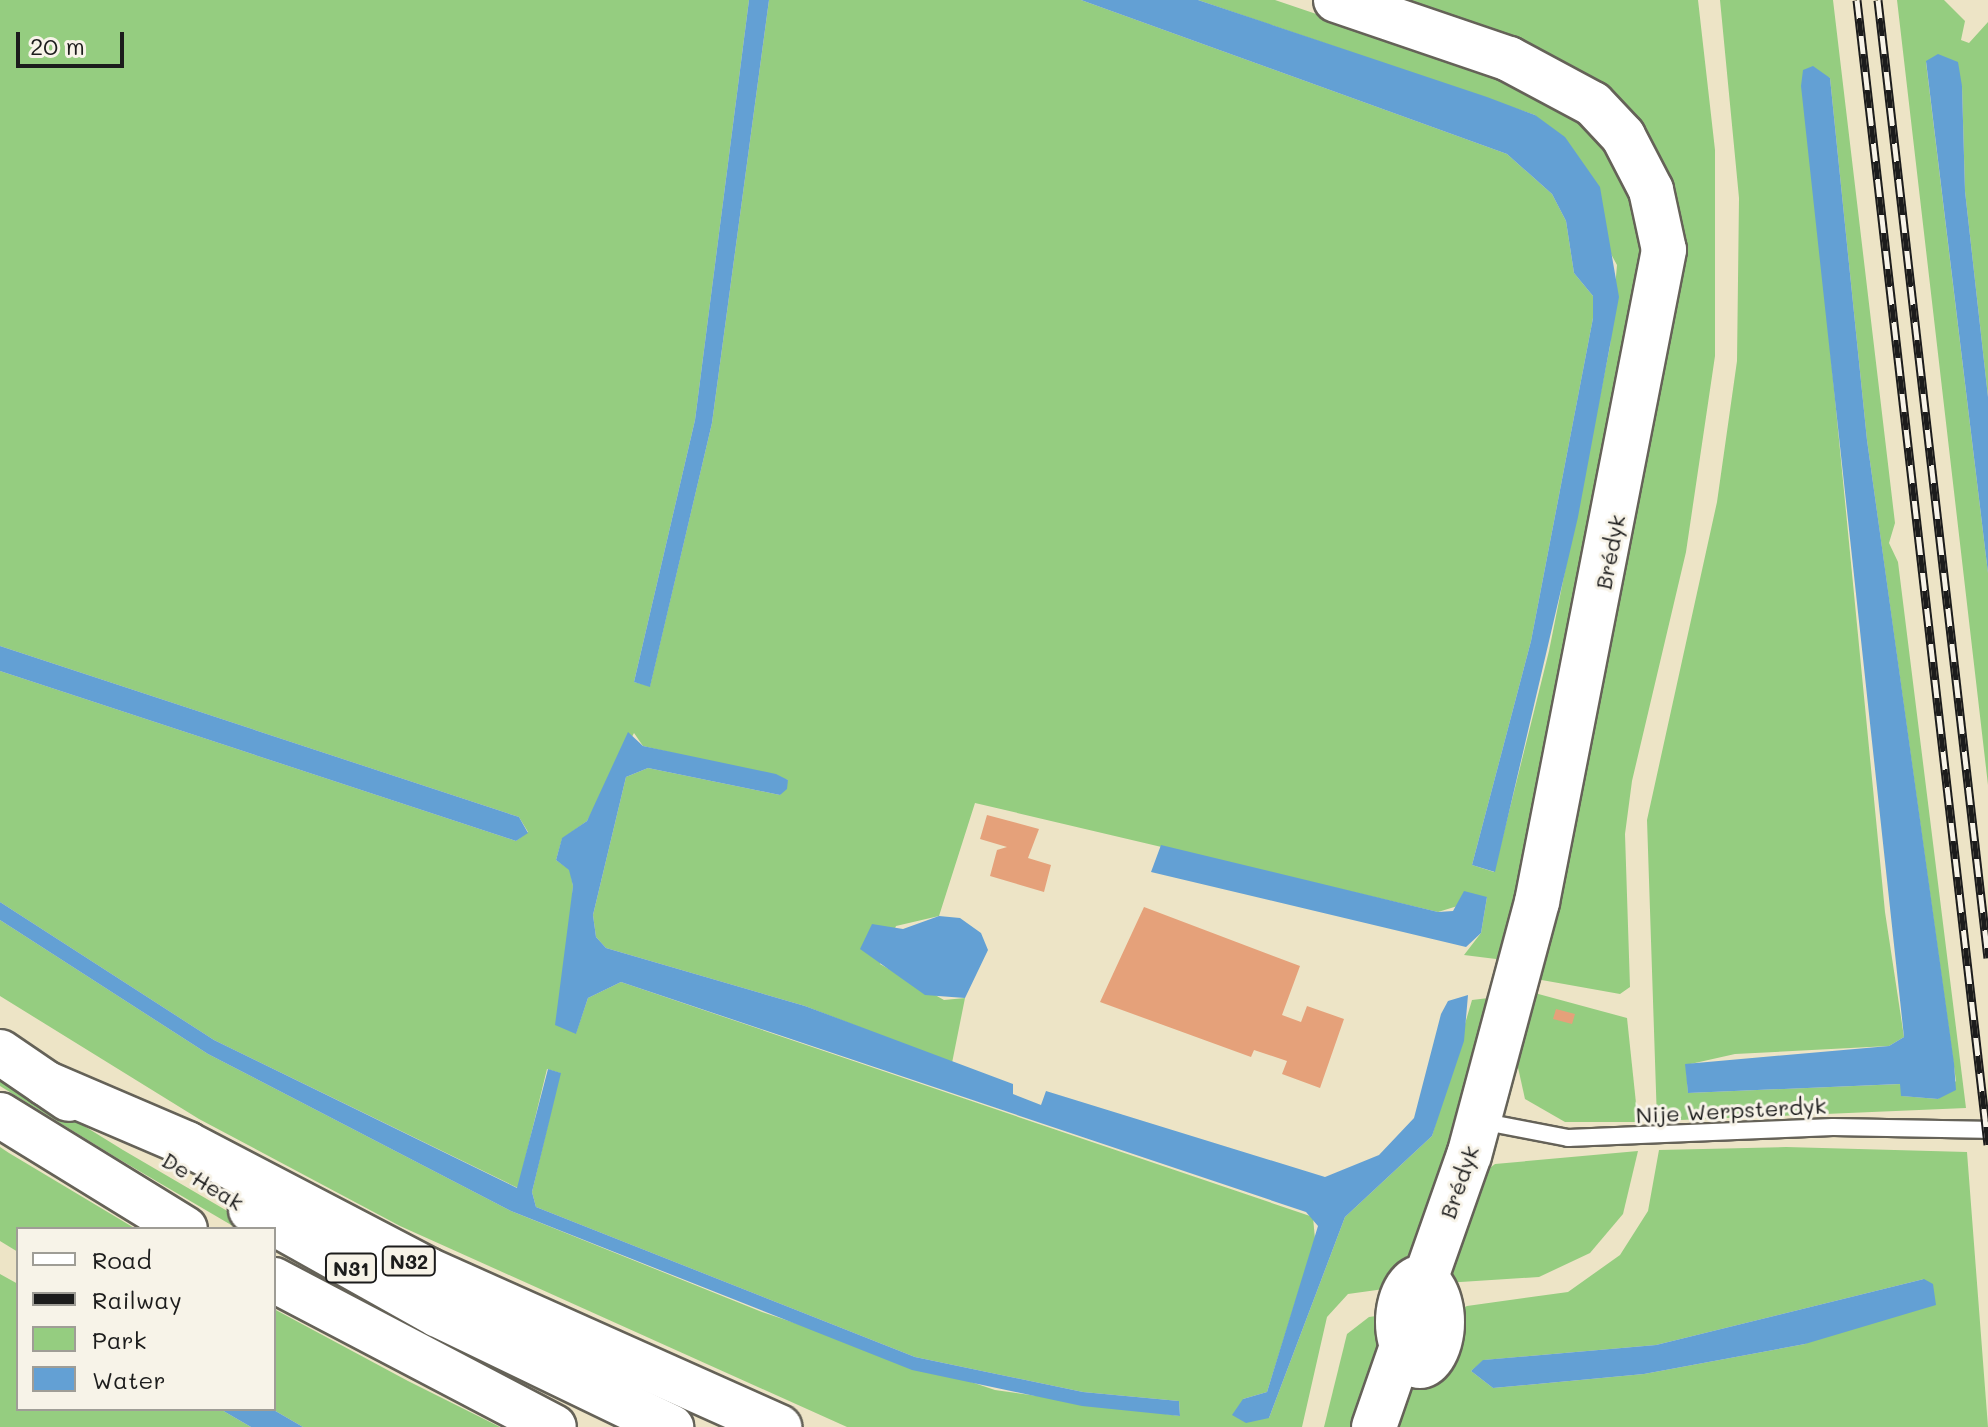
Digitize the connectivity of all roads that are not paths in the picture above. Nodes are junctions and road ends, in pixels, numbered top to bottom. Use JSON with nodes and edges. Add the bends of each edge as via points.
{"nodes":[{"id":1,"x":1336,"y":0,"type":"edge"},
{"id":2,"x":0,"y":1052,"type":"edge"},
{"id":3,"x":45,"y":1083,"type":"junction"},
{"id":4,"x":0,"y":1115,"type":"edge"},
{"id":5,"x":1479,"y":1121,"type":"junction"},
{"id":6,"x":1988,"y":1130,"type":"edge"},
{"id":7,"x":182,"y":1227,"type":"edge"},
{"id":8,"x":276,"y":1281,"type":"edge"},
{"id":9,"x":554,"y":1427,"type":"edge"},
{"id":10,"x":671,"y":1427,"type":"edge"},
{"id":11,"x":779,"y":1427,"type":"edge"},
{"id":12,"x":1374,"y":1427,"type":"edge"}],
"edges":[{"from":1,"to":5,"type":"main road","name":"Brédyk","via":[[1509,59],[1593,104],[1623,136],[1651,190],[1664,250],[1556,817]]},
{"from":2,"to":3,"type":"main road","name":"De Heak","number":"N31"},
{"from":3,"to":10,"type":"main road","name":"De Heak","number":"N31","via":[[334,1259]]},
{"from":3,"to":11,"type":"main road","number":"N32","via":[[187,1144],[441,1277]]},
{"from":4,"to":7,"type":"main road"},
{"from":5,"to":6,"type":"lane","name":"Nije Werpsterdyk","via":[[1568,1138],[1833,1127]]},
{"from":5,"to":12,"type":"main road","name":"Brédyk"},
{"from":8,"to":9,"type":"main road","number":"N31"}]}
